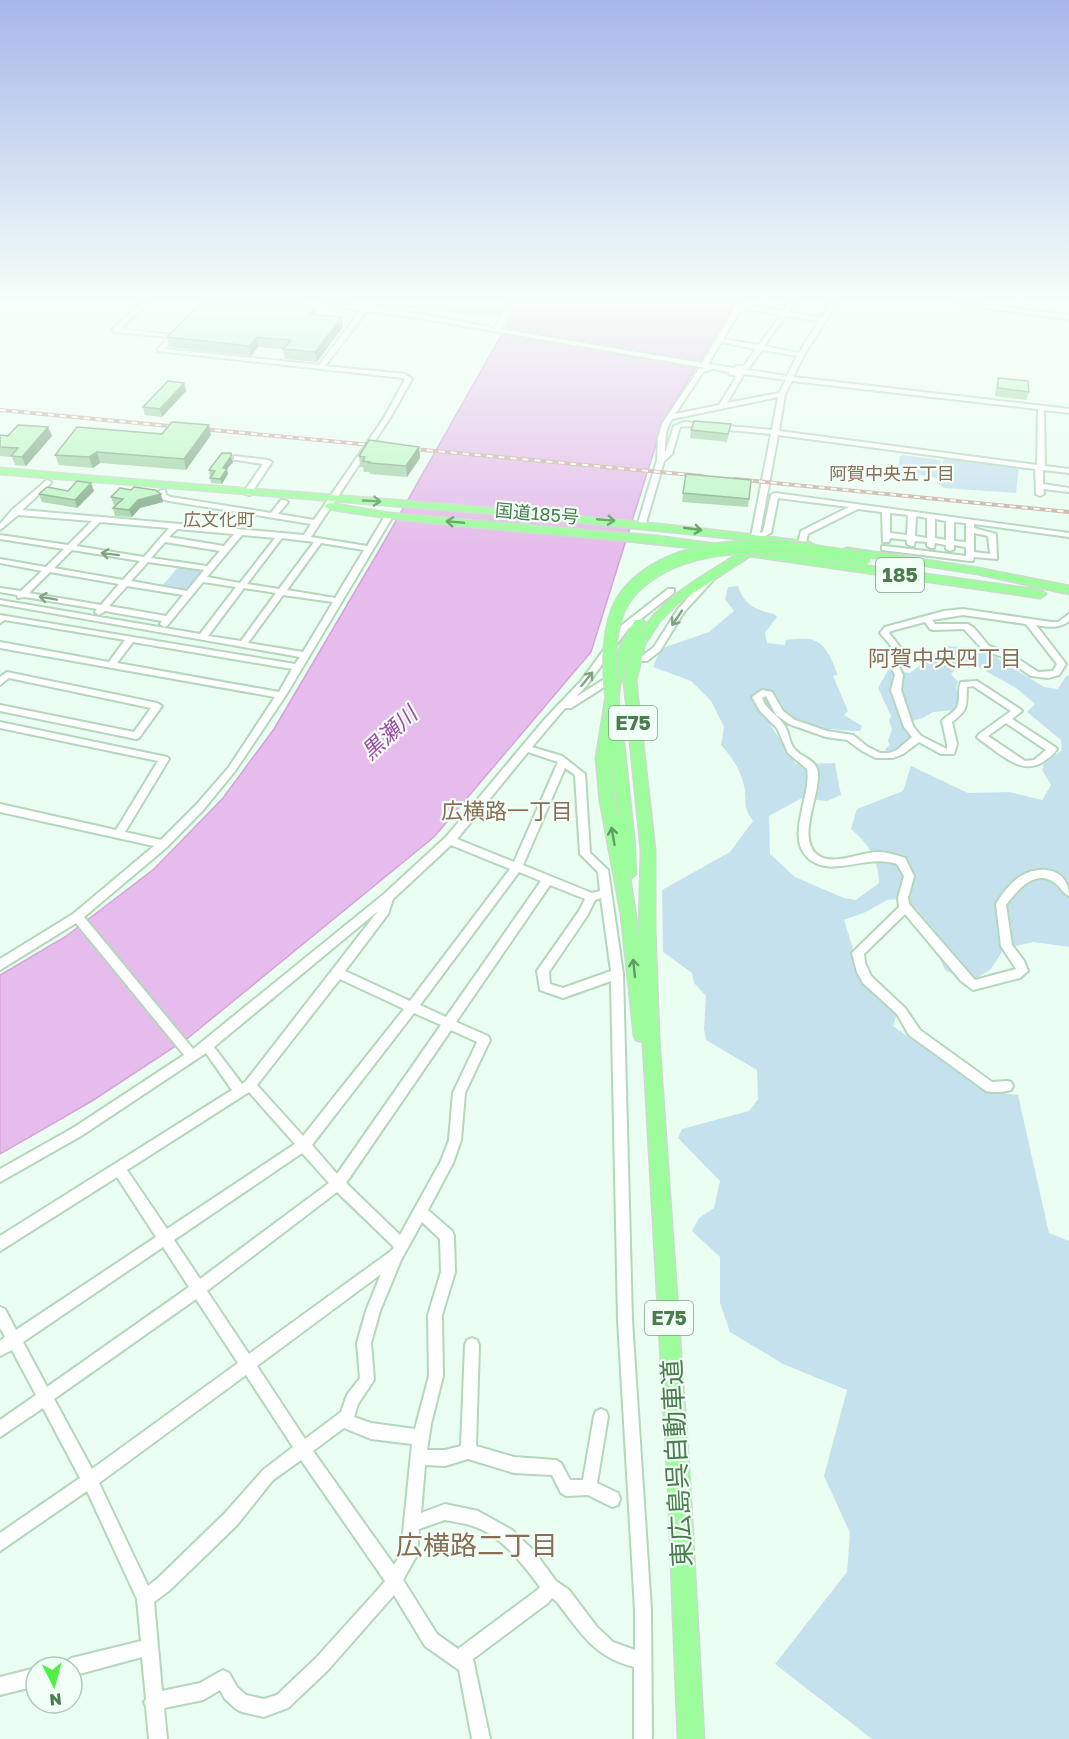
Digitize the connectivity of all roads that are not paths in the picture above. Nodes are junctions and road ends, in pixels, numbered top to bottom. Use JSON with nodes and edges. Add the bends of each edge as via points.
{"nodes":[{"id":1,"x":406,"y":385,"type":"edge"},
{"id":2,"x":691,"y":385,"type":"edge"},
{"id":3,"x":735,"y":385,"type":"edge"},
{"id":4,"x":786,"y":385,"type":"edge"},
{"id":5,"x":851,"y":385,"type":"edge"},
{"id":6,"x":782,"y":394,"type":"junction"},
{"id":7,"x":721,"y":407,"type":"junction"},
{"id":8,"x":1041,"y":407,"type":"junction"},
{"id":9,"x":1069,"y":411,"type":"edge"},
{"id":10,"x":671,"y":417,"type":"junction"},
{"id":11,"x":774,"y":432,"type":"junction"},
{"id":12,"x":237,"y":458,"type":"dead end"},
{"id":13,"x":661,"y":460,"type":"junction"},
{"id":14,"x":1040,"y":467,"type":"junction"},
{"id":15,"x":0,"y":471,"type":"edge"},
{"id":16,"x":1069,"y":471,"type":"edge"},
{"id":17,"x":0,"y":478,"type":"edge"},
{"id":18,"x":47,"y":482,"type":"junction"},
{"id":19,"x":1069,"y":490,"type":"edge"},
{"id":20,"x":162,"y":492,"type":"junction"},
{"id":21,"x":247,"y":493,"type":"junction"},
{"id":22,"x":284,"y":502,"type":"junction"},
{"id":23,"x":330,"y":502,"type":"junction"},
{"id":24,"x":857,"y":506,"type":"junction"},
{"id":25,"x":886,"y":510,"type":"junction"},
{"id":26,"x":15,"y":512,"type":"junction"},
{"id":27,"x":912,"y":514,"type":"junction"},
{"id":28,"x":273,"y":516,"type":"junction"},
{"id":29,"x":391,"y":516,"type":"junction"},
{"id":30,"x":931,"y":516,"type":"junction"},
{"id":31,"x":99,"y":519,"type":"junction"},
{"id":32,"x":950,"y":519,"type":"junction"},
{"id":33,"x":317,"y":523,"type":"junction"},
{"id":34,"x":638,"y":523,"type":"junction"},
{"id":35,"x":176,"y":526,"type":"junction"},
{"id":36,"x":970,"y":526,"type":"junction"},
{"id":37,"x":0,"y":528,"type":"edge"},
{"id":38,"x":240,"y":532,"type":"junction"},
{"id":39,"x":886,"y":535,"type":"junction"},
{"id":40,"x":1069,"y":535,"type":"edge"},
{"id":41,"x":280,"y":536,"type":"junction"},
{"id":42,"x":0,"y":537,"type":"edge"},
{"id":43,"x":755,"y":537,"type":"junction"},
{"id":44,"x":306,"y":538,"type":"junction"},
{"id":45,"x":911,"y":538,"type":"junction"},
{"id":46,"x":164,"y":539,"type":"junction"},
{"id":47,"x":319,"y":540,"type":"junction"},
{"id":48,"x":931,"y":540,"type":"junction"},
{"id":49,"x":950,"y":543,"type":"junction"},
{"id":50,"x":802,"y":544,"type":"junction"},
{"id":51,"x":911,"y":547,"type":"dead end"},
{"id":52,"x":69,"y":548,"type":"junction"},
{"id":53,"x":225,"y":549,"type":"junction"},
{"id":54,"x":370,"y":549,"type":"junction"},
{"id":55,"x":970,"y":549,"type":"junction"},
{"id":56,"x":931,"y":550,"type":"dead end"},
{"id":57,"x":885,"y":552,"type":"junction"},
{"id":58,"x":950,"y":552,"type":"dead end"},
{"id":59,"x":747,"y":553,"type":"junction"},
{"id":60,"x":732,"y":556,"type":"junction"},
{"id":61,"x":146,"y":559,"type":"junction"},
{"id":62,"x":0,"y":561,"type":"edge"},
{"id":63,"x":863,"y":561,"type":"junction"},
{"id":64,"x":47,"y":569,"type":"junction"},
{"id":65,"x":210,"y":569,"type":"junction"},
{"id":66,"x":202,"y":579,"type":"junction"},
{"id":67,"x":125,"y":582,"type":"junction"},
{"id":68,"x":242,"y":585,"type":"junction"},
{"id":69,"x":0,"y":590,"type":"edge"},
{"id":70,"x":1069,"y":590,"type":"edge"},
{"id":71,"x":671,"y":591,"type":"junction"},
{"id":72,"x":279,"y":592,"type":"junction"},
{"id":73,"x":23,"y":594,"type":"junction"},
{"id":74,"x":189,"y":594,"type":"junction"},
{"id":75,"x":1069,"y":597,"type":"edge"},
{"id":76,"x":339,"y":601,"type":"junction"},
{"id":77,"x":0,"y":602,"type":"edge"},
{"id":78,"x":12,"y":605,"type":"junction"},
{"id":79,"x":103,"y":608,"type":"junction"},
{"id":80,"x":1069,"y":616,"type":"edge"},
{"id":81,"x":93,"y":619,"type":"junction"},
{"id":82,"x":168,"y":619,"type":"junction"},
{"id":83,"x":927,"y":619,"type":"junction"},
{"id":84,"x":0,"y":620,"type":"edge"},
{"id":85,"x":1029,"y":622,"type":"junction"},
{"id":86,"x":159,"y":630,"type":"junction"},
{"id":87,"x":202,"y":637,"type":"junction"},
{"id":88,"x":131,"y":639,"type":"junction"},
{"id":89,"x":243,"y":644,"type":"junction"},
{"id":90,"x":0,"y":645,"type":"edge"},
{"id":91,"x":304,"y":655,"type":"junction"},
{"id":92,"x":644,"y":659,"type":"dead end"},
{"id":93,"x":111,"y":665,"type":"junction"},
{"id":94,"x":297,"y":668,"type":"junction"},
{"id":95,"x":0,"y":682,"type":"edge"},
{"id":96,"x":606,"y":682,"type":"dead end"},
{"id":97,"x":281,"y":694,"type":"junction"},
{"id":98,"x":0,"y":708,"type":"edge"},
{"id":99,"x":1006,"y":719,"type":"junction"},
{"id":100,"x":548,"y":722,"type":"junction"},
{"id":101,"x":0,"y":725,"type":"edge"},
{"id":102,"x":620,"y":727,"type":"junction"},
{"id":103,"x":918,"y":738,"type":"junction"},
{"id":104,"x":526,"y":748,"type":"junction"},
{"id":105,"x":563,"y":762,"type":"junction"},
{"id":106,"x":0,"y":808,"type":"edge"},
{"id":107,"x":118,"y":834,"type":"junction"},
{"id":108,"x":450,"y":840,"type":"junction"},
{"id":109,"x":163,"y":844,"type":"junction"},
{"id":110,"x":517,"y":867,"type":"junction"},
{"id":111,"x":548,"y":879,"type":"junction"},
{"id":112,"x":1069,"y":892,"type":"edge"},
{"id":113,"x":607,"y":893,"type":"junction"},
{"id":114,"x":388,"y":897,"type":"junction"},
{"id":115,"x":591,"y":897,"type":"junction"},
{"id":116,"x":906,"y":907,"type":"junction"},
{"id":117,"x":629,"y":914,"type":"junction"},
{"id":118,"x":79,"y":919,"type":"junction"},
{"id":119,"x":647,"y":928,"type":"junction"},
{"id":120,"x":0,"y":965,"type":"edge"},
{"id":121,"x":338,"y":974,"type":"junction"},
{"id":122,"x":617,"y":974,"type":"junction"},
{"id":123,"x":413,"y":1006,"type":"junction"},
{"id":124,"x":450,"y":1023,"type":"junction"},
{"id":125,"x":207,"y":1046,"type":"junction"},
{"id":126,"x":189,"y":1053,"type":"junction"},
{"id":127,"x":1007,"y":1086,"type":"dead end"},
{"id":128,"x":245,"y":1088,"type":"junction"},
{"id":129,"x":304,"y":1144,"type":"junction"},
{"id":130,"x":658,"y":1151,"type":"junction"},
{"id":131,"x":120,"y":1170,"type":"junction"},
{"id":132,"x":0,"y":1176,"type":"edge"},
{"id":133,"x":338,"y":1184,"type":"junction"},
{"id":134,"x":421,"y":1212,"type":"junction"},
{"id":135,"x":165,"y":1239,"type":"junction"},
{"id":136,"x":0,"y":1244,"type":"edge"},
{"id":137,"x":399,"y":1251,"type":"junction"},
{"id":138,"x":198,"y":1288,"type":"junction"},
{"id":139,"x":0,"y":1314,"type":"edge"},
{"id":140,"x":7,"y":1344,"type":"edge"},
{"id":141,"x":472,"y":1345,"type":"dead end"},
{"id":142,"x":246,"y":1363,"type":"junction"},
{"id":143,"x":45,"y":1396,"type":"junction"},
{"id":144,"x":601,"y":1416,"type":"dead end"},
{"id":145,"x":342,"y":1420,"type":"junction"},
{"id":146,"x":0,"y":1428,"type":"edge"},
{"id":147,"x":421,"y":1437,"type":"junction"},
{"id":148,"x":303,"y":1449,"type":"junction"},
{"id":149,"x":468,"y":1450,"type":"junction"},
{"id":150,"x":418,"y":1457,"type":"junction"},
{"id":151,"x":90,"y":1480,"type":"junction"},
{"id":152,"x":589,"y":1487,"type":"junction"},
{"id":153,"x":612,"y":1499,"type":"dead end"},
{"id":154,"x":412,"y":1524,"type":"junction"},
{"id":155,"x":0,"y":1542,"type":"edge"},
{"id":156,"x":394,"y":1580,"type":"junction"},
{"id":157,"x":550,"y":1587,"type":"junction"},
{"id":158,"x":145,"y":1598,"type":"junction"},
{"id":159,"x":148,"y":1647,"type":"junction"},
{"id":160,"x":459,"y":1659,"type":"junction"},
{"id":161,"x":641,"y":1660,"type":"junction"},
{"id":162,"x":84,"y":1664,"type":"edge"},
{"id":163,"x":24,"y":1680,"type":"edge"},
{"id":164,"x":0,"y":1686,"type":"edge"},
{"id":165,"x":153,"y":1702,"type":"junction"},
{"id":166,"x":158,"y":1739,"type":"edge"},
{"id":167,"x":481,"y":1739,"type":"edge"},
{"id":168,"x":643,"y":1739,"type":"edge"},
{"id":169,"x":691,"y":1739,"type":"edge"}],
"edges":[{"from":1,"to":23,"type":"street"},
{"from":2,"to":10,"type":"street"},
{"from":3,"to":7,"type":"street"},
{"from":4,"to":6,"type":"street"},
{"from":5,"to":8,"type":"street"},
{"from":6,"to":7,"type":"street"},
{"from":6,"to":11,"type":"street"},
{"from":7,"to":10,"type":"street"},
{"from":8,"to":9,"type":"street"},
{"from":8,"to":14,"type":"street"},
{"from":10,"to":13,"type":"street","via":[[661,438]]},
{"from":11,"to":13,"type":"street","via":[[676,426],[668,454]]},
{"from":11,"to":14,"type":"street"},
{"from":11,"to":43,"type":"street"},
{"from":12,"to":21,"type":"street","via":[[268,462]]},
{"from":13,"to":34,"type":"street"},
{"from":14,"to":16,"type":"street"},
{"from":14,"to":19,"type":"street","via":[[1040,490]]},
{"from":15,"to":21,"type":"highway","name":"国道185号","number":"185"},
{"from":17,"to":18,"type":"highway","name":"国道185号","number":"185"},
{"from":18,"to":20,"type":"highway","name":"国道185号","number":"185"},
{"from":18,"to":26,"type":"street"},
{"from":20,"to":22,"type":"highway","name":"国道185号","number":"185"},
{"from":20,"to":28,"type":"street","via":[[169,499]]},
{"from":21,"to":23,"type":"highway","name":"国道185号","number":"185"},
{"from":22,"to":23,"type":"highway","name":"国道185号","number":"185"},
{"from":22,"to":28,"type":"street"},
{"from":23,"to":29,"type":"highway","name":"国道185号","number":"185"},
{"from":23,"to":33,"type":"street"},
{"from":23,"to":34,"type":"highway","name":"国道185号","number":"185","one_way":true,"via":[[401,502]]},
{"from":24,"to":25,"type":"street"},
{"from":24,"to":43,"type":"street","via":[[775,495],[767,533]]},
{"from":24,"to":50,"type":"street","via":[[804,533]]},
{"from":25,"to":27,"type":"street"},
{"from":25,"to":39,"type":"street"},
{"from":26,"to":31,"type":"street"},
{"from":26,"to":37,"type":"street"},
{"from":27,"to":30,"type":"street"},
{"from":27,"to":45,"type":"street"},
{"from":28,"to":33,"type":"street"},
{"from":29,"to":54,"type":"street"},
{"from":60,"to":29,"type":"highway","name":"国道185号","number":"185","one_way":true,"via":[[639,537]]},
{"from":30,"to":32,"type":"street"},
{"from":30,"to":48,"type":"street"},
{"from":31,"to":35,"type":"street"},
{"from":31,"to":52,"type":"street"},
{"from":32,"to":36,"type":"street"},
{"from":32,"to":49,"type":"street"},
{"from":33,"to":44,"type":"street"},
{"from":34,"to":43,"type":"highway","name":"国道185号","number":"185","one_way":true},
{"from":35,"to":38,"type":"street"},
{"from":35,"to":46,"type":"street"},
{"from":36,"to":40,"type":"street"},
{"from":36,"to":55,"type":"street"},
{"from":36,"to":55,"type":"street","via":[[992,534],[994,557]]},
{"from":38,"to":41,"type":"street"},
{"from":38,"to":53,"type":"street"},
{"from":39,"to":45,"type":"street"},
{"from":39,"to":57,"type":"street"},
{"from":41,"to":44,"type":"street"},
{"from":41,"to":68,"type":"street"},
{"from":42,"to":52,"type":"street"},
{"from":43,"to":50,"type":"highway","name":"国道185号","number":"185"},
{"from":43,"to":59,"type":"highway"},
{"from":43,"to":60,"type":"highway"},
{"from":44,"to":47,"type":"street"},
{"from":45,"to":48,"type":"street"},
{"from":45,"to":51,"type":"street"},
{"from":46,"to":53,"type":"street"},
{"from":46,"to":61,"type":"street"},
{"from":47,"to":54,"type":"street"},
{"from":47,"to":72,"type":"street"},
{"from":48,"to":49,"type":"street"},
{"from":48,"to":56,"type":"street"},
{"from":49,"to":55,"type":"street"},
{"from":49,"to":58,"type":"street"},
{"from":50,"to":57,"type":"highway","name":"国道185号","number":"185"},
{"from":61,"to":52,"type":"street","one_way":true},
{"from":52,"to":64,"type":"street"},
{"from":53,"to":65,"type":"street"},
{"from":54,"to":76,"type":"street"},
{"from":55,"to":57,"type":"street","via":[[970,559]]},
{"from":57,"to":70,"type":"highway","name":"国道185号","number":"185"},
{"from":59,"to":60,"type":"highway","name":"国道185号","number":"185"},
{"from":59,"to":75,"type":"highway","name":"国道185号","number":"185"},
{"from":60,"to":71,"type":"highway"},
{"from":60,"to":92,"type":"street","one_way":true,"via":[[692,598],[657,649]]},
{"from":60,"to":119,"type":"highway","number":"E75","via":[[665,608],[646,630],[635,656],[630,681],[648,850]]},
{"from":61,"to":65,"type":"street"},
{"from":61,"to":67,"type":"street"},
{"from":62,"to":64,"type":"street"},
{"from":63,"to":70,"type":"highway"},
{"from":63,"to":75,"type":"highway"},
{"from":63,"to":102,"type":"highway","bridge":true,"via":[[740,551],[689,560],[656,578],[639,592],[624,623]]},
{"from":64,"to":67,"type":"street"},
{"from":64,"to":73,"type":"street"},
{"from":65,"to":66,"type":"street"},
{"from":66,"to":68,"type":"street"},
{"from":66,"to":74,"type":"street"},
{"from":67,"to":74,"type":"street"},
{"from":67,"to":79,"type":"street"},
{"from":68,"to":72,"type":"street"},
{"from":68,"to":87,"type":"street"},
{"from":69,"to":73,"type":"street"},
{"from":100,"to":71,"type":"street","one_way":true,"via":[[584,683],[625,627]]},
{"from":117,"to":71,"type":"highway","number":"E75","one_way":true,"via":[[607,801],[604,745],[614,684],[626,647],[644,616]]},
{"from":72,"to":76,"type":"street"},
{"from":72,"to":89,"type":"street"},
{"from":73,"to":78,"type":"street"},
{"from":79,"to":73,"type":"street","one_way":true},
{"from":74,"to":82,"type":"street"},
{"from":76,"to":91,"type":"street"},
{"from":77,"to":78,"type":"street"},
{"from":78,"to":81,"type":"street"},
{"from":79,"to":81,"type":"street"},
{"from":79,"to":82,"type":"street"},
{"from":80,"to":85,"type":"street","via":[[1059,624]]},
{"from":81,"to":86,"type":"street"},
{"from":82,"to":86,"type":"street"},
{"from":83,"to":85,"type":"street","via":[[963,612]]},
{"from":83,"to":85,"type":"street","via":[[933,627],[969,628],[981,645],[1006,655],[1032,674],[1056,673],[1062,664]]},
{"from":83,"to":103,"type":"street","via":[[884,633],[896,646],[896,690],[909,727]]},
{"from":84,"to":88,"type":"street","via":[[3,617]]},
{"from":86,"to":87,"type":"street"},
{"from":87,"to":89,"type":"street"},
{"from":88,"to":93,"type":"street"},
{"from":88,"to":94,"type":"street"},
{"from":89,"to":91,"type":"street"},
{"from":90,"to":93,"type":"street"},
{"from":91,"to":94,"type":"street"},
{"from":93,"to":97,"type":"street"},
{"from":94,"to":97,"type":"street"},
{"from":95,"to":98,"type":"street","via":[[7,675],[158,706],[136,736]]},
{"from":96,"to":100,"type":"street"},
{"from":97,"to":109,"type":"street","via":[[232,769]]},
{"from":99,"to":99,"type":"street","via":[[982,737],[1023,764],[1036,763],[1051,751]]},
{"from":99,"to":103,"type":"street","via":[[1016,709],[968,683],[962,688],[960,712],[947,722],[951,752]]},
{"from":100,"to":104,"type":"street"},
{"from":101,"to":107,"type":"street","via":[[164,759]]},
{"from":102,"to":117,"type":"highway"},
{"from":102,"to":119,"type":"highway"},
{"from":103,"to":116,"type":"street","via":[[900,752],[879,756],[850,737],[826,734],[792,722],[779,713],[769,694],[757,697],[783,731],[791,753],[813,768],[811,804],[803,826],[804,843],[811,855],[823,862],[879,855],[902,861],[909,876],[903,898]]},
{"from":104,"to":105,"type":"street"},
{"from":104,"to":108,"type":"street"},
{"from":105,"to":110,"type":"street"},
{"from":105,"to":113,"type":"street","via":[[580,774],[585,854],[603,870]]},
{"from":106,"to":107,"type":"street"},
{"from":107,"to":109,"type":"street"},
{"from":108,"to":110,"type":"street"},
{"from":108,"to":114,"type":"street"},
{"from":109,"to":118,"type":"street"},
{"from":110,"to":111,"type":"street"},
{"from":110,"to":123,"type":"street"},
{"from":111,"to":115,"type":"street"},
{"from":111,"to":124,"type":"street"},
{"from":112,"to":116,"type":"street","via":[[1059,878],[1046,873],[1033,874],[1022,881],[1002,904],[1007,946],[1022,970],[1016,975],[973,985]]},
{"from":113,"to":115,"type":"street"},
{"from":113,"to":122,"type":"street"},
{"from":114,"to":121,"type":"street","via":[[384,911]]},
{"from":114,"to":125,"type":"street"},
{"from":115,"to":122,"type":"street","via":[[543,971],[544,987],[563,993]]},
{"from":116,"to":127,"type":"street","via":[[858,953],[865,976],[873,988],[902,1012],[916,1034],[990,1087]]},
{"from":130,"to":117,"type":"highway","name":"東広島呉自動車道","number":"E75","one_way":true},
{"from":118,"to":120,"type":"street"},
{"from":118,"to":126,"type":"street"},
{"from":119,"to":130,"type":"highway","name":"東広島呉自動車道","number":"E75"},
{"from":121,"to":123,"type":"street"},
{"from":121,"to":128,"type":"street"},
{"from":122,"to":161,"type":"street","via":[[625,1320],[643,1610]]},
{"from":123,"to":124,"type":"street"},
{"from":123,"to":129,"type":"street"},
{"from":124,"to":133,"type":"street"},
{"from":124,"to":134,"type":"street","via":[[484,1040],[459,1093],[455,1140],[447,1163]]},
{"from":125,"to":126,"type":"street"},
{"from":125,"to":128,"type":"street"},
{"from":126,"to":132,"type":"street","via":[[77,1132]]},
{"from":128,"to":129,"type":"street"},
{"from":128,"to":131,"type":"street"},
{"from":129,"to":133,"type":"street"},
{"from":129,"to":135,"type":"street"},
{"from":130,"to":169,"type":"highway","name":"東広島呉自動車道","number":"E75"},
{"from":131,"to":135,"type":"street"},
{"from":131,"to":136,"type":"street"},
{"from":133,"to":137,"type":"street"},
{"from":133,"to":138,"type":"street"},
{"from":134,"to":137,"type":"street"},
{"from":134,"to":147,"type":"street","via":[[447,1236],[448,1272],[435,1315],[436,1376]]},
{"from":135,"to":138,"type":"street"},
{"from":135,"to":140,"type":"street"},
{"from":137,"to":142,"type":"street"},
{"from":137,"to":145,"type":"street","via":[[364,1342],[368,1380]]},
{"from":138,"to":142,"type":"street"},
{"from":138,"to":143,"type":"street"},
{"from":139,"to":140,"type":"street"},
{"from":140,"to":143,"type":"street"},
{"from":141,"to":149,"type":"street"},
{"from":142,"to":148,"type":"street"},
{"from":142,"to":151,"type":"street"},
{"from":143,"to":146,"type":"street"},
{"from":143,"to":151,"type":"street"},
{"from":144,"to":152,"type":"street"},
{"from":145,"to":147,"type":"street","via":[[371,1431]]},
{"from":145,"to":148,"type":"street"},
{"from":147,"to":150,"type":"street"},
{"from":148,"to":156,"type":"street"},
{"from":148,"to":158,"type":"street","via":[[268,1475],[231,1519]]},
{"from":149,"to":150,"type":"street","via":[[445,1458]]},
{"from":149,"to":152,"type":"street","via":[[514,1465],[556,1468],[567,1488]]},
{"from":150,"to":154,"type":"street"},
{"from":151,"to":155,"type":"street"},
{"from":151,"to":158,"type":"street"},
{"from":152,"to":153,"type":"street"},
{"from":154,"to":156,"type":"street","via":[[410,1555]]},
{"from":154,"to":157,"type":"street","via":[[445,1512],[478,1519],[506,1536]]},
{"from":156,"to":160,"type":"street","via":[[431,1640]]},
{"from":156,"to":165,"type":"street","via":[[322,1665],[282,1702],[264,1708],[242,1703],[223,1679],[203,1691]]},
{"from":157,"to":160,"type":"street"},
{"from":157,"to":161,"type":"street","via":[[563,1596],[607,1648]]},
{"from":158,"to":159,"type":"street"},
{"from":159,"to":162,"type":"street"},
{"from":159,"to":165,"type":"street"},
{"from":160,"to":167,"type":"street","via":[[467,1665]]},
{"from":161,"to":168,"type":"street"},
{"from":163,"to":164,"type":"street"},
{"from":165,"to":166,"type":"street"}]}
